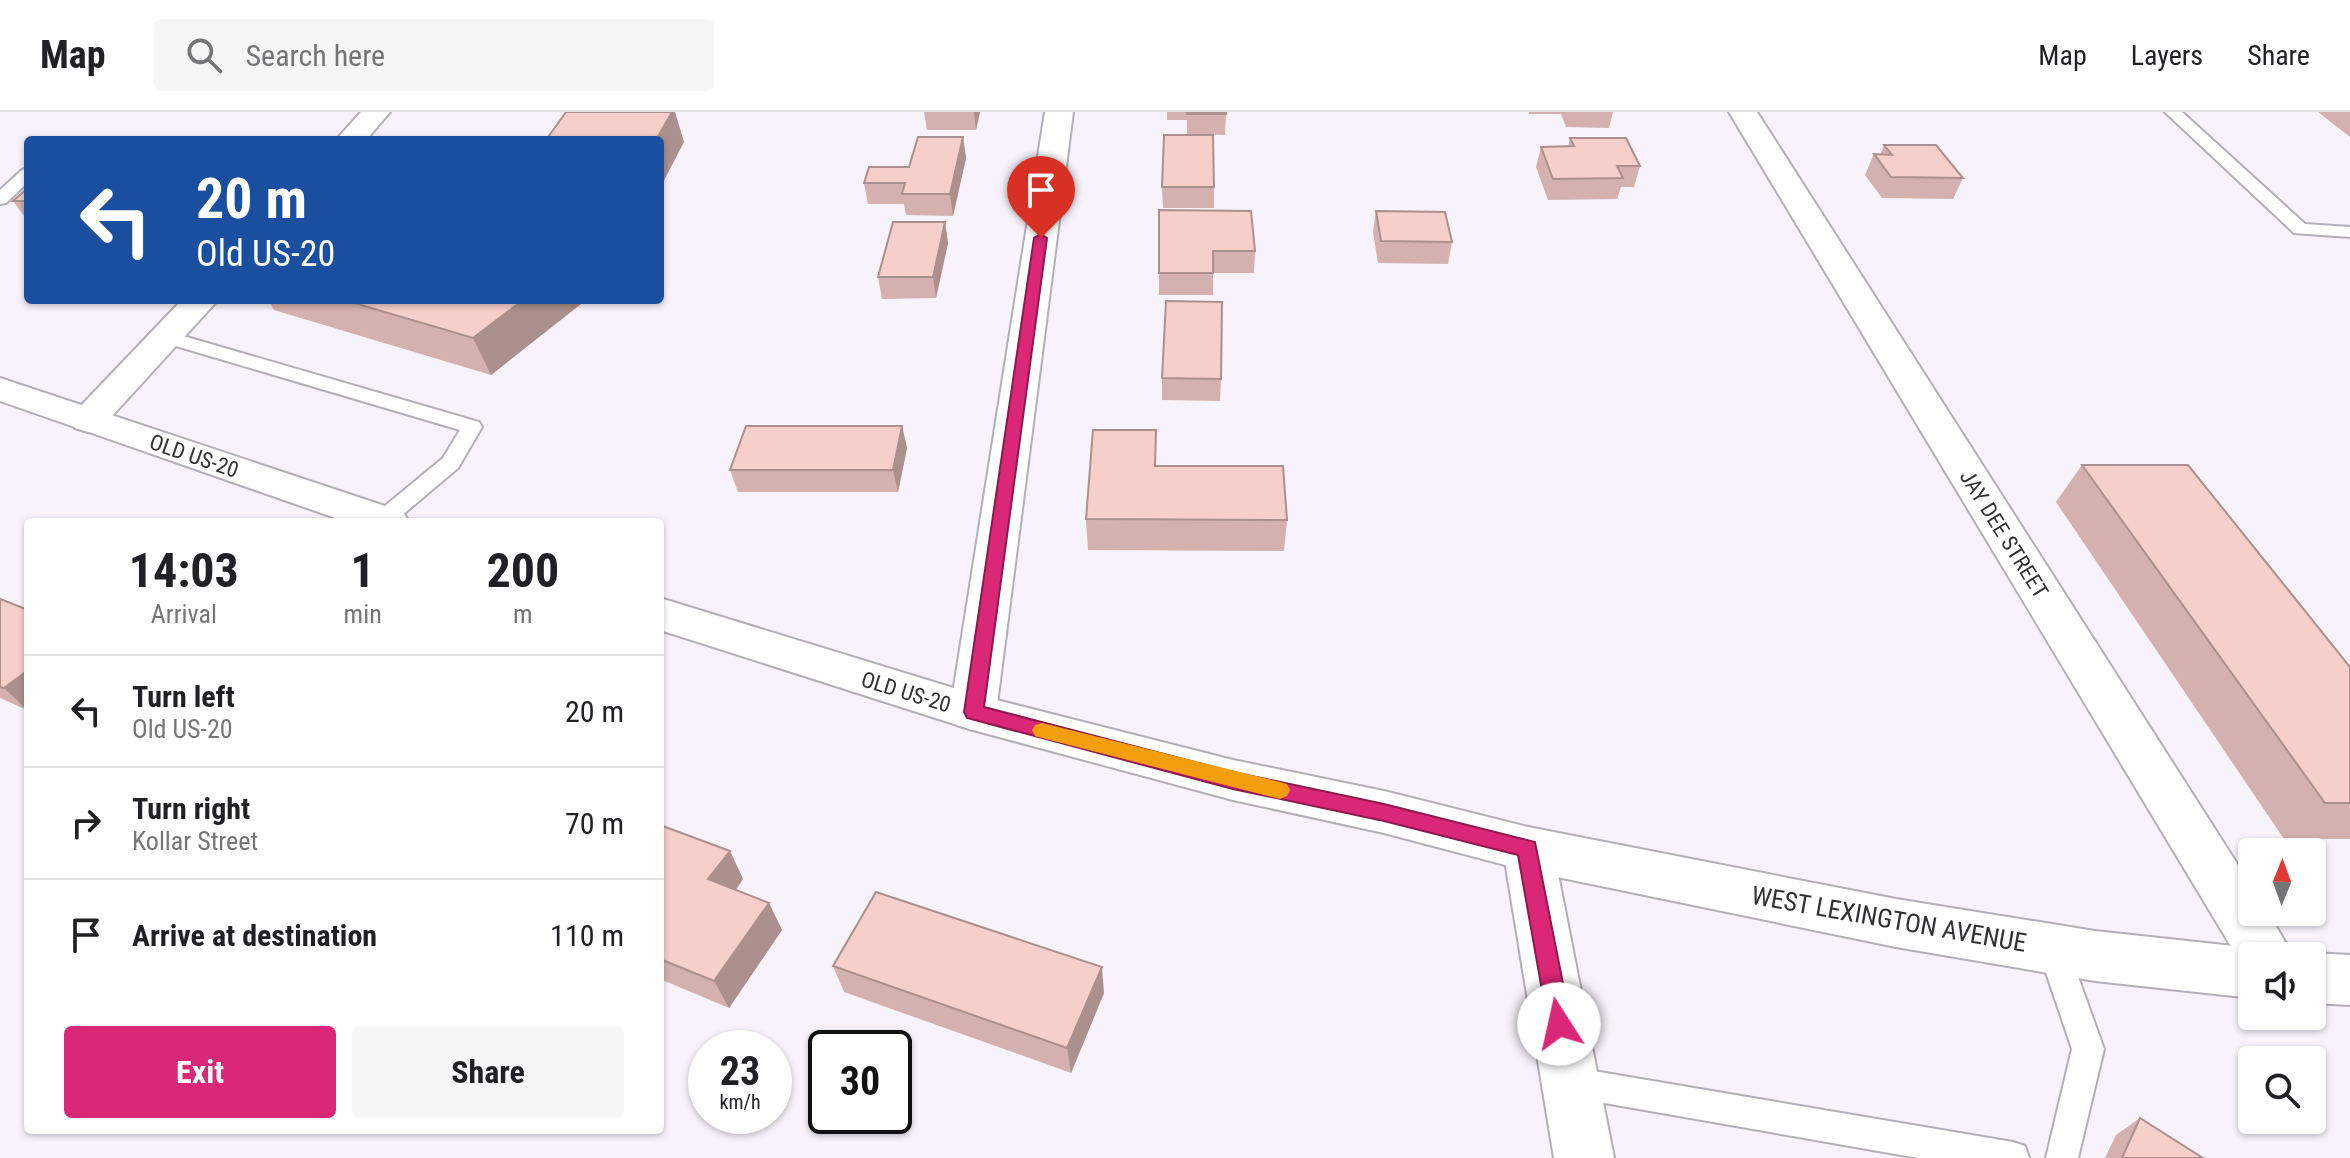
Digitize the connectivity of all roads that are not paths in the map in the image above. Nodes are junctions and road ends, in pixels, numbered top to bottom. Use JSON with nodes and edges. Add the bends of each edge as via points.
{"nodes":[{"id":1,"x":376,"y":112,"type":"edge"},
{"id":2,"x":1059,"y":112,"type":"edge"},
{"id":3,"x":1743,"y":112,"type":"edge"},
{"id":4,"x":2173,"y":112,"type":"edge"},
{"id":5,"x":354,"y":136,"type":"edge"},
{"id":6,"x":24,"y":177,"type":"edge"},
{"id":7,"x":0,"y":199,"type":"edge"},
{"id":8,"x":2350,"y":232,"type":"edge"},
{"id":9,"x":197,"y":304,"type":"edge"},
{"id":10,"x":166,"y":337,"type":"junction"},
{"id":11,"x":0,"y":389,"type":"edge"},
{"id":12,"x":88,"y":420,"type":"junction"},
{"id":13,"x":376,"y":518,"type":"edge"},
{"id":14,"x":388,"y":518,"type":"edge"},
{"id":15,"x":664,"y":615,"type":"edge"},
{"id":16,"x":973,"y":712,"type":"junction"},
{"id":17,"x":1528,"y":849,"type":"junction"},
{"id":18,"x":2257,"y":942,"type":"edge"},
{"id":19,"x":2053,"y":949,"type":"junction"},
{"id":20,"x":2238,"y":971,"type":"edge"},
{"id":21,"x":2326,"y":979,"type":"edge"},
{"id":22,"x":2350,"y":980,"type":"edge"},
{"id":23,"x":1570,"y":1082,"type":"junction"},
{"id":24,"x":1584,"y":1158,"type":"edge"},
{"id":25,"x":2013,"y":1158,"type":"edge"},
{"id":26,"x":2062,"y":1158,"type":"edge"}],
"edges":[{"from":1,"to":5,"type":"street"},
{"from":2,"to":16,"type":"street"},
{"from":3,"to":18,"type":"street","name":"JAY DEE STREET"},
{"from":4,"to":8,"type":"lane","via":[[2300,229]]},
{"from":6,"to":7,"type":"lane"},
{"from":9,"to":10,"type":"street"},
{"from":10,"to":12,"type":"street"},
{"from":10,"to":14,"type":"lane","via":[[472,427],[451,463]]},
{"from":11,"to":12,"type":"street","name":"OLD US-20"},
{"from":12,"to":13,"type":"street","name":"OLD US-20"},
{"from":15,"to":16,"type":"street","name":"OLD US-20"},
{"from":16,"to":17,"type":"street","name":"OLD US-20"},
{"from":17,"to":19,"type":"street","name":"WEST LEXINGTON AVENUE"},
{"from":17,"to":23,"type":"street"},
{"from":19,"to":20,"type":"street","name":"WEST LEXINGTON AVENUE"},
{"from":19,"to":26,"type":"lane","via":[[2088,1049]]},
{"from":21,"to":22,"type":"street"},
{"from":23,"to":24,"type":"street"},
{"from":23,"to":25,"type":"lane"}]}
